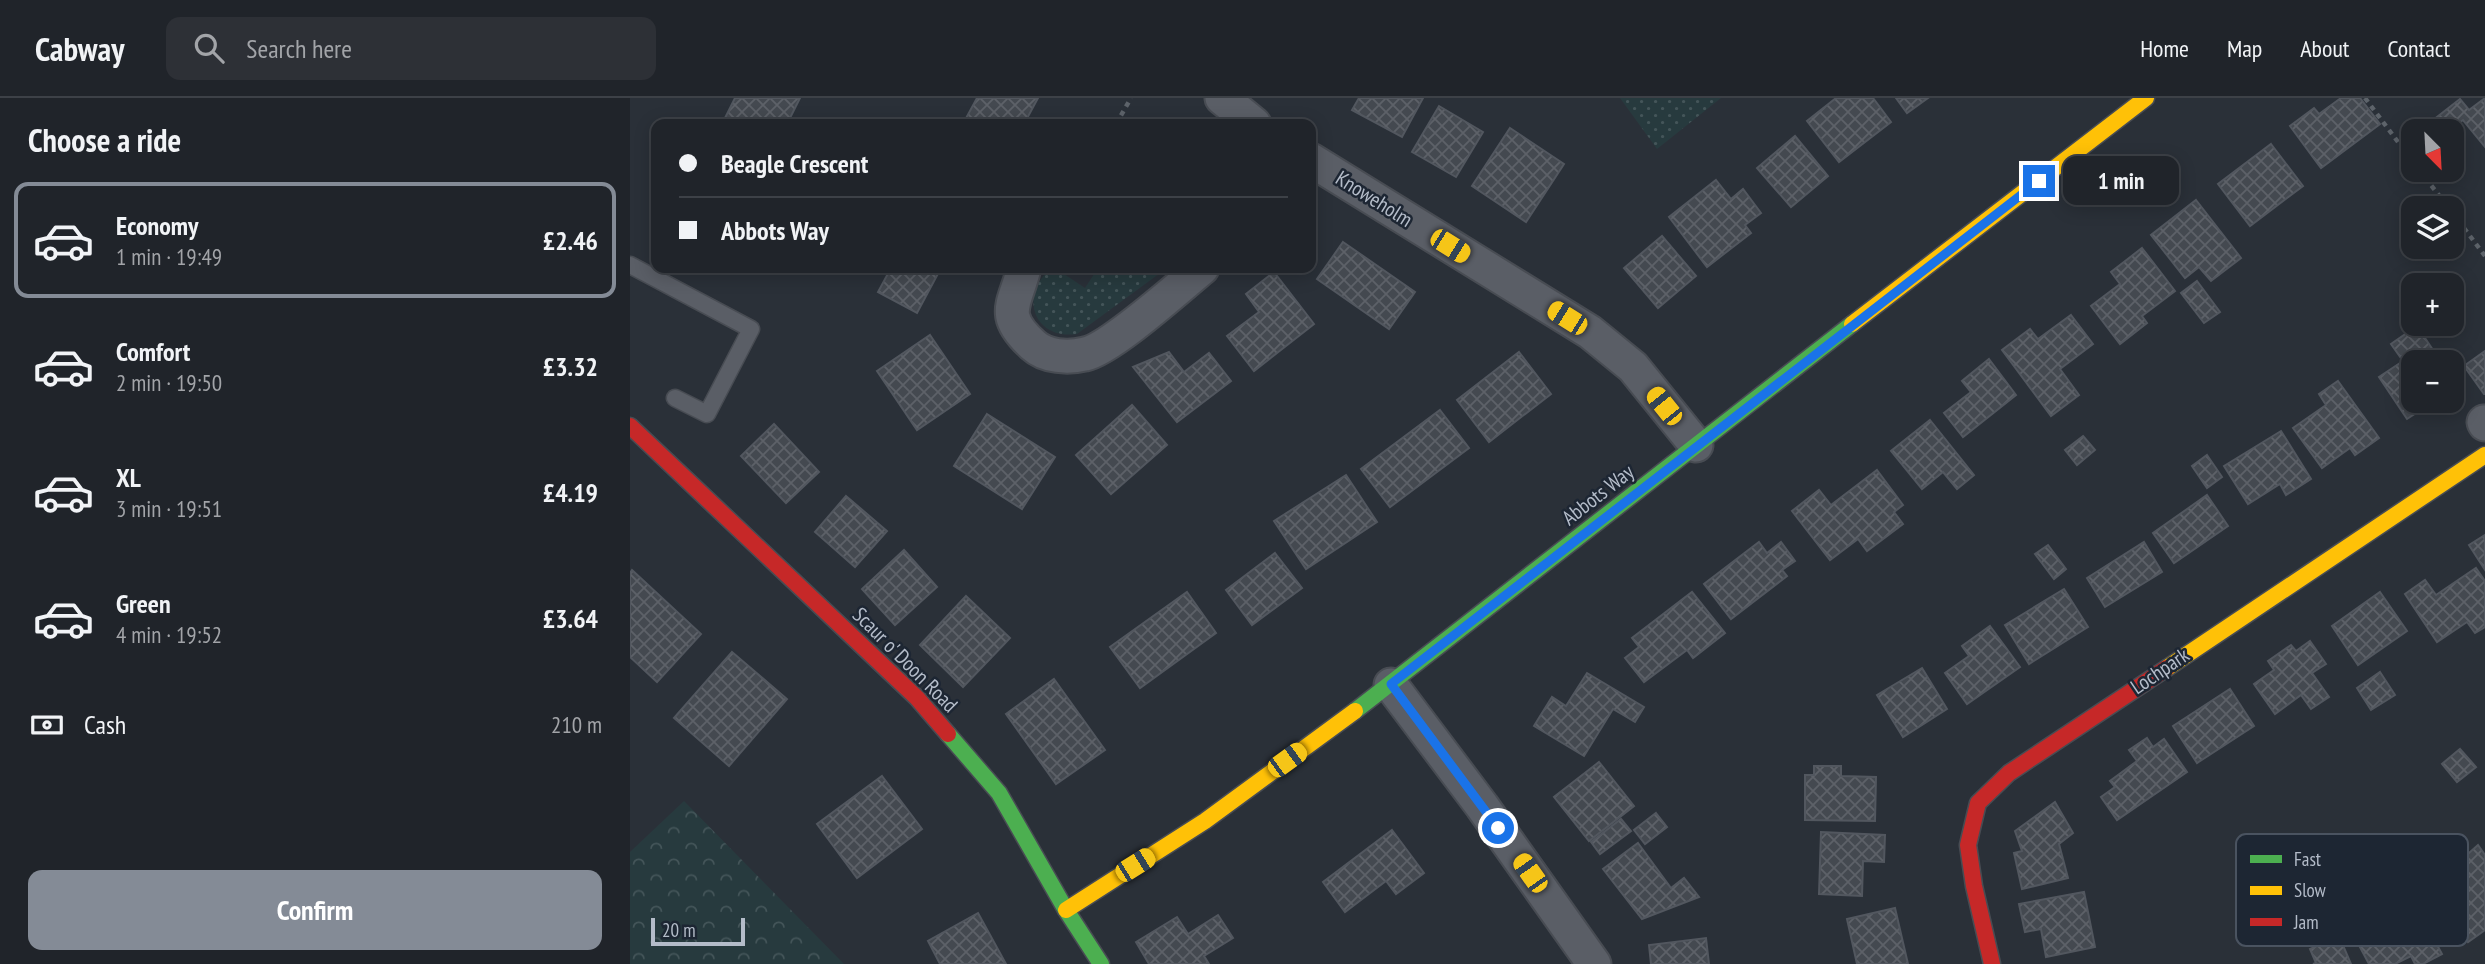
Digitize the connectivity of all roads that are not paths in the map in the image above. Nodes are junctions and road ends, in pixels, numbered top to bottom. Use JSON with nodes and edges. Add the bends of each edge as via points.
{"nodes":[{"id":1,"x":1222,"y":98,"type":"edge"},
{"id":2,"x":2146,"y":98,"type":"edge"},
{"id":3,"x":1248,"y":119,"type":"edge"},
{"id":4,"x":1316,"y":163,"type":"edge"},
{"id":5,"x":630,"y":265,"type":"edge"},
{"id":6,"x":1022,"y":273,"type":"edge"},
{"id":7,"x":1196,"y":273,"type":"edge"},
{"id":8,"x":676,"y":398,"type":"dead end"},
{"id":9,"x":630,"y":426,"type":"edge"},
{"id":10,"x":1696,"y":445,"type":"junction"},
{"id":11,"x":2485,"y":455,"type":"edge"},
{"id":12,"x":1391,"y":684,"type":"junction"},
{"id":13,"x":1066,"y":910,"type":"junction"},
{"id":14,"x":1101,"y":964,"type":"edge"},
{"id":15,"x":1594,"y":964,"type":"edge"},
{"id":16,"x":1992,"y":964,"type":"edge"}],
"edges":[{"from":1,"to":3,"type":"street"},
{"from":2,"to":10,"type":"street","name":"Abbots Way"},
{"from":4,"to":10,"type":"street","name":"Knoweholm","via":[[1590,332],[1633,367]]},
{"from":5,"to":8,"type":"lane","via":[[751,329],[707,414]]},
{"from":6,"to":7,"type":"street","via":[[1012,303],[1013,321],[1036,347],[1051,355],[1069,355],[1086,354],[1111,340]]},
{"from":9,"to":13,"type":"street","name":"Scaur o' Doon Road","via":[[949,733],[999,793]]},
{"from":10,"to":12,"type":"street","name":"Abbots Way"},
{"from":11,"to":16,"type":"street","name":"Lochpark","via":[[2009,773],[1978,803],[1968,845]]},
{"from":12,"to":13,"type":"street","name":"Abbots Way","via":[[1205,821]]},
{"from":12,"to":15,"type":"street"},
{"from":13,"to":14,"type":"street","name":"Scaur o' Doon Road"}]}
